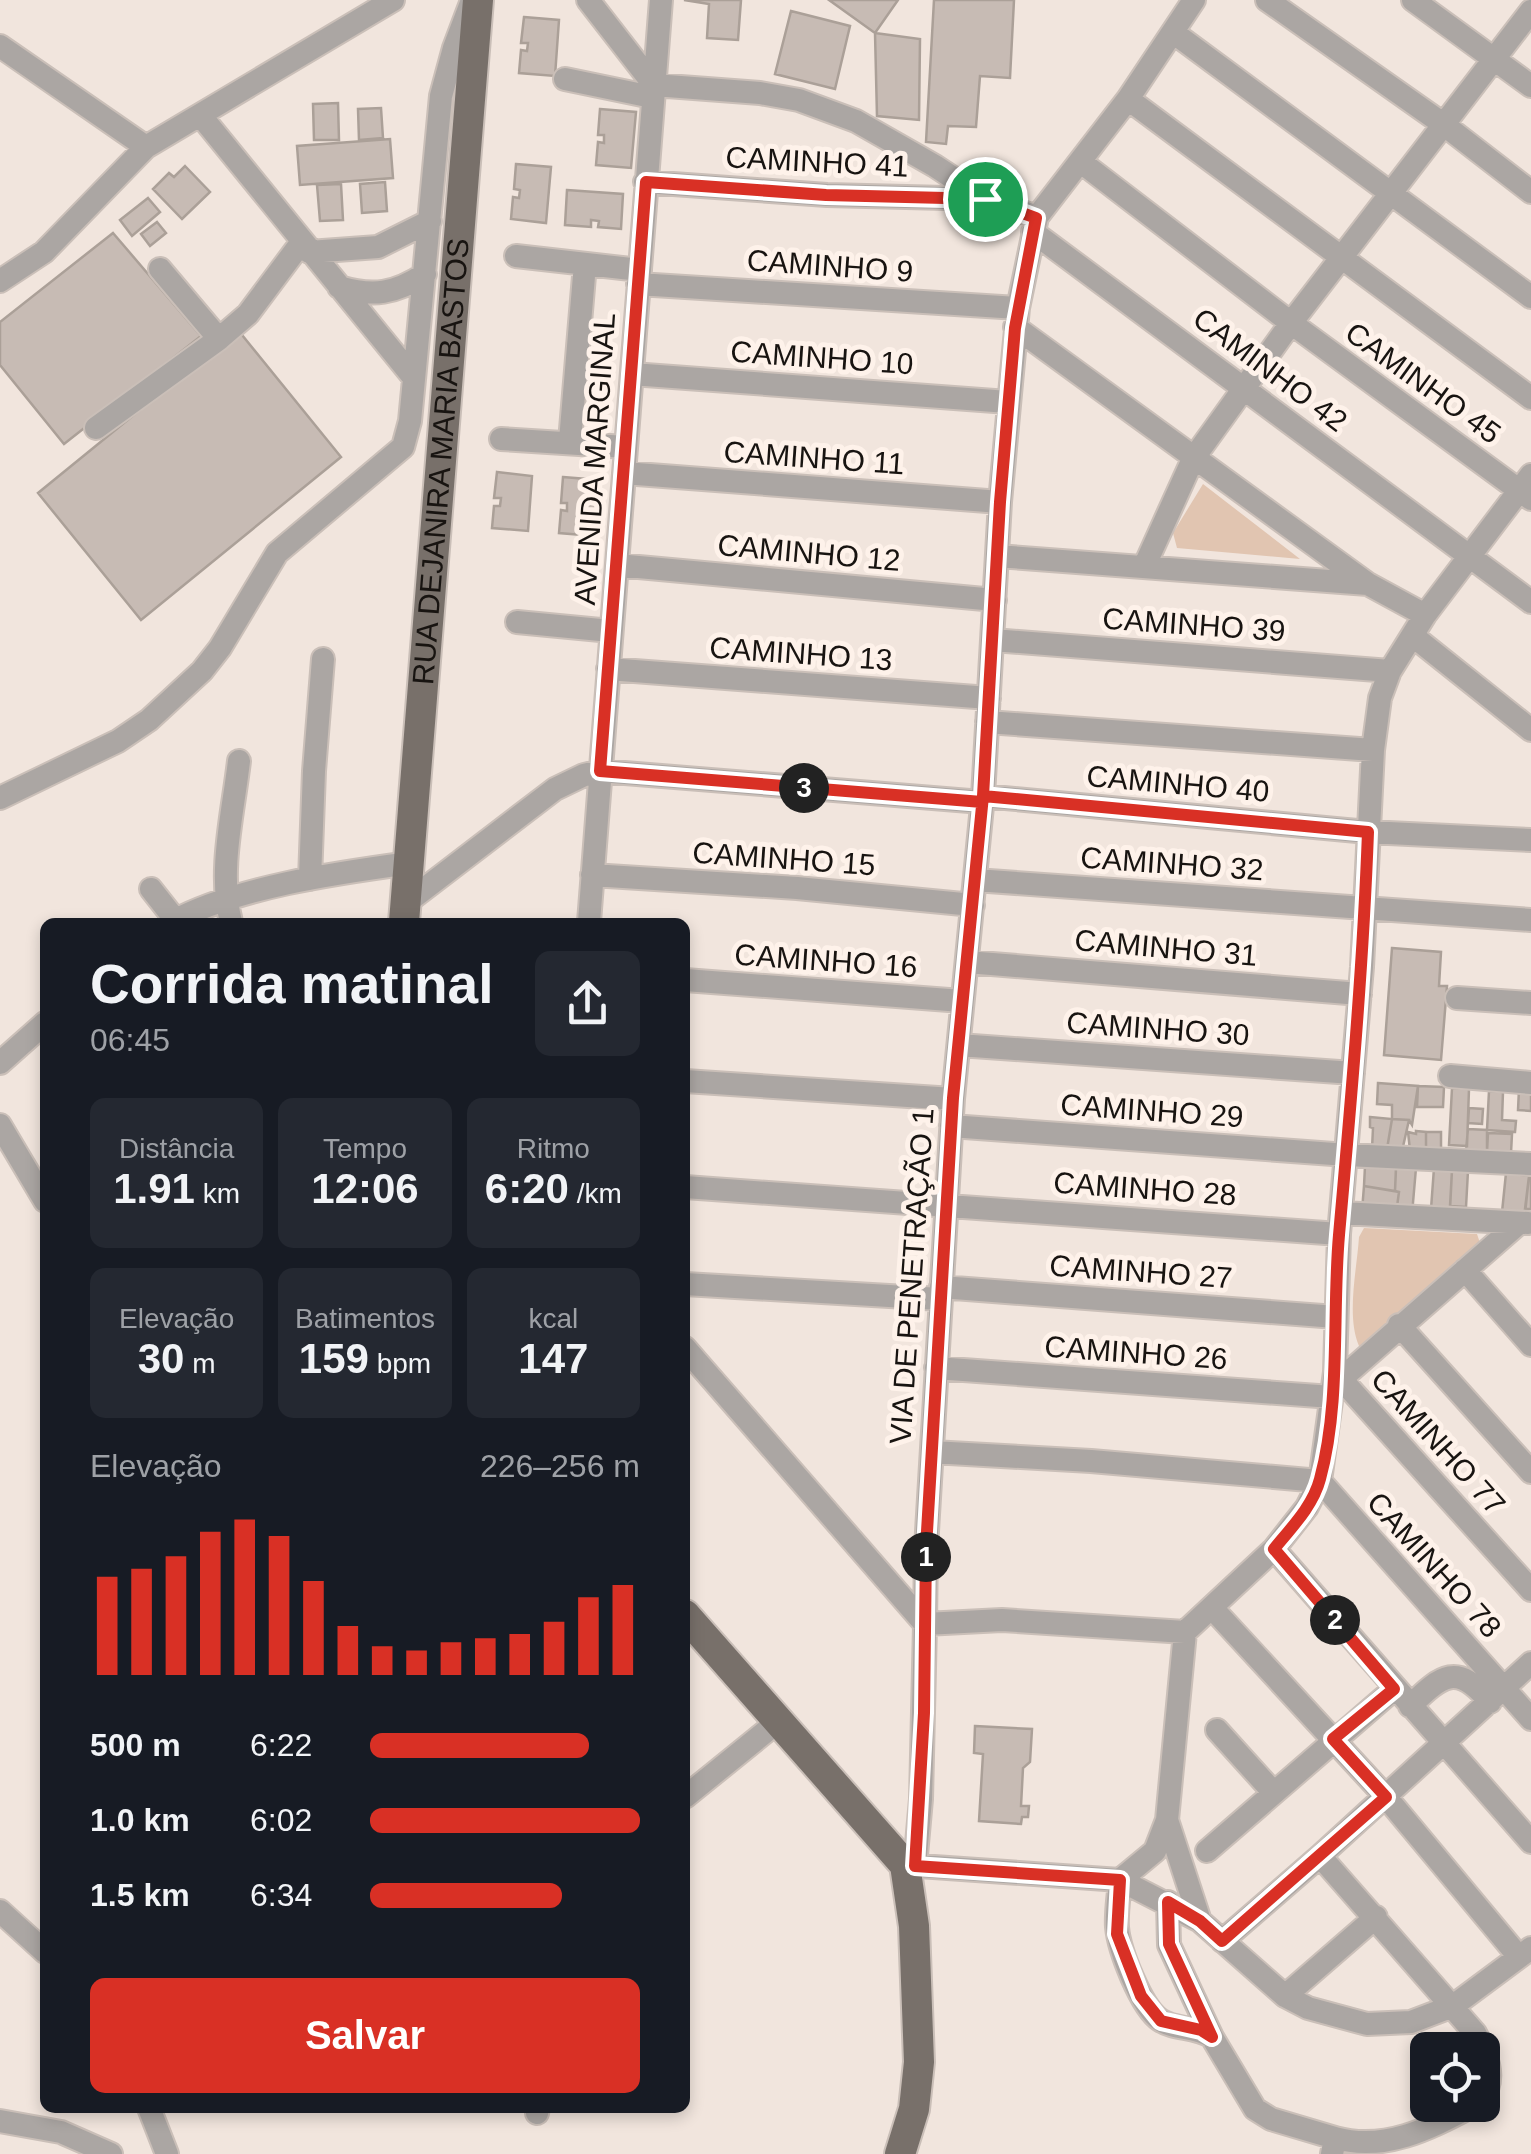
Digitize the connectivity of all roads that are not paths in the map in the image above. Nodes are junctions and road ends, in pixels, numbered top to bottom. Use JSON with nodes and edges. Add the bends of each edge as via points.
{"nodes":[{"id":1,"x":394,"y":0,"type":"edge"},
{"id":2,"x":475,"y":0,"type":"edge"},
{"id":3,"x":588,"y":0,"type":"edge"},
{"id":4,"x":661,"y":0,"type":"edge"},
{"id":5,"x":1194,"y":0,"type":"edge"},
{"id":6,"x":1268,"y":0,"type":"edge"},
{"id":7,"x":1413,"y":0,"type":"edge"},
{"id":8,"x":1531,"y":11,"type":"edge"},
{"id":9,"x":1174,"y":34,"type":"junction"},
{"id":10,"x":0,"y":46,"type":"edge"},
{"id":11,"x":1496,"y":58,"type":"junction"},
{"id":12,"x":565,"y":79,"type":"dead end"},
{"id":13,"x":1531,"y":86,"type":"edge"},
{"id":14,"x":653,"y":91,"type":"junction"},
{"id":15,"x":1128,"y":99,"type":"junction"},
{"id":16,"x":201,"y":116,"type":"junction"},
{"id":17,"x":1443,"y":124,"type":"junction"},
{"id":18,"x":146,"y":147,"type":"junction"},
{"id":19,"x":1081,"y":162,"type":"junction"},
{"id":20,"x":646,"y":182,"type":"junction"},
{"id":21,"x":1531,"y":192,"type":"edge"},
{"id":22,"x":1392,"y":196,"type":"junction"},
{"id":23,"x":985,"y":199,"type":"junction"},
{"id":24,"x":430,"y":222,"type":"junction"},
{"id":25,"x":1035,"y":224,"type":"junction"},
{"id":26,"x":305,"y":248,"type":"junction"},
{"id":27,"x":516,"y":256,"type":"dead end"},
{"id":28,"x":1344,"y":259,"type":"junction"},
{"id":29,"x":585,"y":264,"type":"junction"},
{"id":30,"x":160,"y":269,"type":"dead end"},
{"id":31,"x":425,"y":274,"type":"junction"},
{"id":32,"x":639,"y":277,"type":"junction"},
{"id":33,"x":0,"y":281,"type":"edge"},
{"id":34,"x":339,"y":286,"type":"junction"},
{"id":35,"x":1531,"y":297,"type":"edge"},
{"id":36,"x":1016,"y":318,"type":"junction"},
{"id":37,"x":1292,"y":323,"type":"junction"},
{"id":38,"x":219,"y":339,"type":"junction"},
{"id":39,"x":632,"y":374,"type":"junction"},
{"id":40,"x":414,"y":378,"type":"junction"},
{"id":41,"x":1246,"y":390,"type":"junction"},
{"id":42,"x":1531,"y":398,"type":"edge"},
{"id":43,"x":1008,"y":402,"type":"junction"},
{"id":44,"x":96,"y":428,"type":"dead end"},
{"id":45,"x":501,"y":438,"type":"dead end"},
{"id":46,"x":443,"y":440,"type":"junction"},
{"id":47,"x":570,"y":441,"type":"junction"},
{"id":48,"x":626,"y":446,"type":"junction"},
{"id":49,"x":404,"y":448,"type":"junction"},
{"id":50,"x":1194,"y":460,"type":"junction"},
{"id":51,"x":624,"y":473,"type":"junction"},
{"id":52,"x":1527,"y":488,"type":"edge"},
{"id":53,"x":1000,"y":502,"type":"junction"},
{"id":54,"x":997,"y":556,"type":"junction"},
{"id":55,"x":1470,"y":557,"type":"junction"},
{"id":56,"x":1144,"y":565,"type":"junction"},
{"id":57,"x":617,"y":566,"type":"junction"},
{"id":58,"x":1368,"y":584,"type":"junction"},
{"id":59,"x":995,"y":600,"type":"junction"},
{"id":60,"x":1531,"y":602,"type":"edge"},
{"id":61,"x":517,"y":622,"type":"dead end"},
{"id":62,"x":1419,"y":626,"type":"junction"},
{"id":63,"x":611,"y":630,"type":"junction"},
{"id":64,"x":993,"y":640,"type":"junction"},
{"id":65,"x":323,"y":659,"type":"dead end"},
{"id":66,"x":608,"y":670,"type":"junction"},
{"id":67,"x":1390,"y":671,"type":"junction"},
{"id":68,"x":988,"y":710,"type":"junction"},
{"id":69,"x":1531,"y":730,"type":"edge"},
{"id":70,"x":1373,"y":750,"type":"junction"},
{"id":71,"x":239,"y":761,"type":"dead end"},
{"id":72,"x":600,"y":771,"type":"junction"},
{"id":73,"x":0,"y":798,"type":"edge"},
{"id":74,"x":983,"y":799,"type":"junction"},
{"id":75,"x":1368,"y":832,"type":"junction"},
{"id":76,"x":1531,"y":840,"type":"edge"},
{"id":77,"x":410,"y":863,"type":"junction"},
{"id":78,"x":592,"y":875,"type":"junction"},
{"id":79,"x":310,"y":879,"type":"junction"},
{"id":80,"x":975,"y":880,"type":"junction"},
{"id":81,"x":151,"y":889,"type":"dead end"},
{"id":82,"x":972,"y":905,"type":"junction"},
{"id":83,"x":1365,"y":909,"type":"junction"},
{"id":84,"x":228,"y":912,"type":"edge"},
{"id":85,"x":405,"y":913,"type":"edge"},
{"id":86,"x":172,"y":918,"type":"edge"},
{"id":87,"x":196,"y":918,"type":"edge"},
{"id":88,"x":588,"y":918,"type":"edge"},
{"id":89,"x":1531,"y":920,"type":"edge"},
{"id":90,"x":966,"y":962,"type":"junction"},
{"id":91,"x":690,"y":980,"type":"edge"},
{"id":92,"x":1360,"y":994,"type":"junction"},
{"id":93,"x":1457,"y":998,"type":"dead end"},
{"id":94,"x":962,"y":1001,"type":"junction"},
{"id":95,"x":1531,"y":1004,"type":"edge"},
{"id":96,"x":40,"y":1037,"type":"edge"},
{"id":97,"x":959,"y":1045,"type":"junction"},
{"id":98,"x":0,"y":1064,"type":"edge"},
{"id":99,"x":1352,"y":1074,"type":"junction"},
{"id":100,"x":1450,"y":1076,"type":"dead end"},
{"id":101,"x":690,"y":1081,"type":"edge"},
{"id":102,"x":1531,"y":1084,"type":"edge"},
{"id":103,"x":953,"y":1098,"type":"junction"},
{"id":104,"x":0,"y":1126,"type":"edge"},
{"id":105,"x":952,"y":1126,"type":"junction"},
{"id":106,"x":1347,"y":1155,"type":"junction"},
{"id":107,"x":1531,"y":1164,"type":"edge"},
{"id":108,"x":690,"y":1187,"type":"edge"},
{"id":109,"x":40,"y":1193,"type":"edge"},
{"id":110,"x":946,"y":1204,"type":"junction"},
{"id":111,"x":1341,"y":1223,"type":"junction"},
{"id":112,"x":1525,"y":1223,"type":"edge"},
{"id":113,"x":1465,"y":1270,"type":"junction"},
{"id":114,"x":690,"y":1284,"type":"edge"},
{"id":115,"x":940,"y":1293,"type":"junction"},
{"id":116,"x":1336,"y":1317,"type":"junction"},
{"id":117,"x":1399,"y":1326,"type":"junction"},
{"id":118,"x":1531,"y":1345,"type":"edge"},
{"id":119,"x":690,"y":1354,"type":"edge"},
{"id":120,"x":936,"y":1368,"type":"junction"},
{"id":121,"x":1335,"y":1387,"type":"junction"},
{"id":122,"x":932,"y":1452,"type":"junction"},
{"id":123,"x":1531,"y":1472,"type":"edge"},
{"id":124,"x":1320,"y":1481,"type":"junction"},
{"id":125,"x":1274,"y":1549,"type":"junction"},
{"id":126,"x":1531,"y":1590,"type":"edge"},
{"id":127,"x":1212,"y":1609,"type":"junction"},
{"id":128,"x":690,"y":1621,"type":"edge"},
{"id":129,"x":925,"y":1624,"type":"junction"},
{"id":130,"x":1185,"y":1632,"type":"junction"},
{"id":131,"x":1531,"y":1663,"type":"edge"},
{"id":132,"x":1497,"y":1695,"type":"junction"},
{"id":133,"x":1402,"y":1697,"type":"junction"},
{"id":134,"x":780,"y":1720,"type":"junction"},
{"id":135,"x":1531,"y":1720,"type":"edge"},
{"id":136,"x":1217,"y":1730,"type":"dead end"},
{"id":137,"x":1333,"y":1739,"type":"junction"},
{"id":138,"x":1443,"y":1744,"type":"junction"},
{"id":139,"x":690,"y":1788,"type":"edge"},
{"id":140,"x":1273,"y":1792,"type":"junction"},
{"id":141,"x":1386,"y":1797,"type":"junction"},
{"id":142,"x":1168,"y":1820,"type":"junction"},
{"id":143,"x":1531,"y":1842,"type":"edge"},
{"id":144,"x":1207,"y":1850,"type":"dead end"},
{"id":145,"x":1320,"y":1856,"type":"junction"},
{"id":146,"x":910,"y":1866,"type":"junction"},
{"id":147,"x":1120,"y":1880,"type":"junction"},
{"id":148,"x":1168,"y":1902,"type":"junction"},
{"id":149,"x":0,"y":1911,"type":"edge"},
{"id":150,"x":1376,"y":1917,"type":"junction"},
{"id":151,"x":1200,"y":1921,"type":"junction"},
{"id":152,"x":1222,"y":1941,"type":"junction"},
{"id":153,"x":40,"y":1947,"type":"edge"},
{"id":154,"x":1525,"y":1953,"type":"edge"},
{"id":155,"x":1285,"y":1996,"type":"junction"},
{"id":156,"x":1453,"y":2006,"type":"junction"},
{"id":157,"x":1474,"y":2032,"type":"edge"},
{"id":158,"x":1212,"y":2037,"type":"junction"},
{"id":159,"x":151,"y":2113,"type":"edge"},
{"id":160,"x":0,"y":2121,"type":"edge"},
{"id":161,"x":1439,"y":2122,"type":"edge"},
{"id":162,"x":1334,"y":2146,"type":"edge"},
{"id":163,"x":111,"y":2154,"type":"edge"},
{"id":164,"x":166,"y":2154,"type":"edge"},
{"id":165,"x":900,"y":2154,"type":"edge"}],
"edges":[{"from":1,"to":16,"type":"street"},
{"from":2,"to":24,"type":"street","via":[[441,96]]},
{"from":2,"to":46,"type":"main road","name":"RUA DEJANIRA MARIA BASTOS"},
{"from":3,"to":14,"type":"street"},
{"from":4,"to":14,"type":"street","name":"AVENIDA MARGINAL"},
{"from":5,"to":9,"type":"street"},
{"from":6,"to":17,"type":"street"},
{"from":7,"to":11,"type":"street"},
{"from":8,"to":11,"type":"street"},
{"from":9,"to":15,"type":"street"},
{"from":9,"to":22,"type":"street"},
{"from":10,"to":18,"type":"street"},
{"from":11,"to":13,"type":"street"},
{"from":11,"to":17,"type":"street"},
{"from":12,"to":14,"type":"street"},
{"from":14,"to":20,"type":"street","name":"AVENIDA MARGINAL"},
{"from":14,"to":23,"type":"street","via":[[760,92],[800,100],[856,120]]},
{"from":15,"to":19,"type":"street"},
{"from":15,"to":28,"type":"street"},
{"from":16,"to":18,"type":"street"},
{"from":16,"to":26,"type":"street"},
{"from":17,"to":21,"type":"street"},
{"from":17,"to":22,"type":"street"},
{"from":18,"to":33,"type":"street","via":[[44,252]]},
{"from":19,"to":25,"type":"street"},
{"from":19,"to":37,"type":"street","name":"CAMINHO 45"},
{"from":20,"to":23,"type":"street","name":"CAMINHO 41"},
{"from":20,"to":32,"type":"street","name":"AVENIDA MARGINAL"},
{"from":22,"to":28,"type":"street"},
{"from":22,"to":35,"type":"street"},
{"from":23,"to":25,"type":"street","name":"CAMINHO 42"},
{"from":24,"to":26,"type":"street","via":[[378,247]]},
{"from":24,"to":31,"type":"street"},
{"from":25,"to":36,"type":"street","name":"VIA DE PENETRAÇÃO 1"},
{"from":25,"to":41,"type":"street","name":"CAMINHO 42"},
{"from":26,"to":34,"type":"street"},
{"from":26,"to":38,"type":"street"},
{"from":27,"to":29,"type":"street","name":"CAMINHO 9"},
{"from":28,"to":37,"type":"street"},
{"from":28,"to":42,"type":"street"},
{"from":29,"to":32,"type":"street","name":"CAMINHO 9"},
{"from":29,"to":47,"type":"street"},
{"from":30,"to":38,"type":"street"},
{"from":31,"to":34,"type":"street","via":[[376,294]]},
{"from":31,"to":40,"type":"street"},
{"from":32,"to":36,"type":"street","name":"CAMINHO 9"},
{"from":32,"to":39,"type":"street","name":"AVENIDA MARGINAL"},
{"from":34,"to":40,"type":"street"},
{"from":36,"to":43,"type":"street","name":"VIA DE PENETRAÇÃO 1"},
{"from":36,"to":50,"type":"street"},
{"from":37,"to":41,"type":"street"},
{"from":37,"to":52,"type":"street","name":"CAMINHO 45"},
{"from":38,"to":44,"type":"street"},
{"from":39,"to":43,"type":"street","name":"CAMINHO 10"},
{"from":39,"to":48,"type":"street","name":"AVENIDA MARGINAL"},
{"from":40,"to":49,"type":"street"},
{"from":41,"to":50,"type":"street"},
{"from":41,"to":55,"type":"street","name":"CAMINHO 42"},
{"from":43,"to":53,"type":"street","name":"VIA DE PENETRAÇÃO 1"},
{"from":45,"to":47,"type":"street"},
{"from":46,"to":49,"type":"street"},
{"from":46,"to":77,"type":"main road","name":"RUA DEJANIRA MARIA BASTOS"},
{"from":47,"to":48,"type":"street"},
{"from":48,"to":51,"type":"street","name":"AVENIDA MARGINAL"},
{"from":49,"to":73,"type":"street","via":[[277,553],[220,648],[149,720]]},
{"from":50,"to":56,"type":"street"},
{"from":50,"to":58,"type":"street"},
{"from":51,"to":53,"type":"street","name":"CAMINHO 11"},
{"from":51,"to":57,"type":"street","name":"AVENIDA MARGINAL"},
{"from":52,"to":55,"type":"street"},
{"from":53,"to":54,"type":"street","name":"VIA DE PENETRAÇÃO 1"},
{"from":54,"to":56,"type":"street"},
{"from":54,"to":59,"type":"street","name":"VIA DE PENETRAÇÃO 1"},
{"from":55,"to":60,"type":"street","name":"CAMINHO 42"},
{"from":55,"to":62,"type":"street"},
{"from":56,"to":58,"type":"street"},
{"from":57,"to":59,"type":"street","name":"CAMINHO 12"},
{"from":57,"to":63,"type":"street","name":"AVENIDA MARGINAL"},
{"from":58,"to":62,"type":"street"},
{"from":59,"to":64,"type":"street","name":"VIA DE PENETRAÇÃO 1"},
{"from":61,"to":63,"type":"street"},
{"from":62,"to":67,"type":"street"},
{"from":62,"to":69,"type":"street"},
{"from":63,"to":66,"type":"street","name":"AVENIDA MARGINAL"},
{"from":64,"to":67,"type":"street","name":"CAMINHO 39"},
{"from":64,"to":68,"type":"street","name":"VIA DE PENETRAÇÃO 1"},
{"from":65,"to":79,"type":"street"},
{"from":66,"to":68,"type":"street","name":"CAMINHO 13"},
{"from":66,"to":72,"type":"street","name":"AVENIDA MARGINAL"},
{"from":67,"to":70,"type":"street"},
{"from":68,"to":70,"type":"street"},
{"from":68,"to":74,"type":"street","name":"VIA DE PENETRAÇÃO 1"},
{"from":70,"to":75,"type":"street"},
{"from":71,"to":84,"type":"street"},
{"from":72,"to":74,"type":"street","name":"CAMINHO 40"},
{"from":72,"to":78,"type":"street","name":"AVENIDA MARGINAL"},
{"from":72,"to":85,"type":"street","via":[[555,789]]},
{"from":74,"to":75,"type":"street","name":"CAMINHO 40"},
{"from":74,"to":80,"type":"street","name":"VIA DE PENETRAÇÃO 1"},
{"from":75,"to":76,"type":"street","name":"CAMINHO 40"},
{"from":75,"to":83,"type":"street"},
{"from":77,"to":79,"type":"street"},
{"from":77,"to":85,"type":"main road","name":"RUA DEJANIRA MARIA BASTOS"},
{"from":78,"to":82,"type":"street","name":"CAMINHO 15"},
{"from":78,"to":88,"type":"street","name":"AVENIDA MARGINAL"},
{"from":79,"to":84,"type":"street"},
{"from":80,"to":82,"type":"street","name":"VIA DE PENETRAÇÃO 1"},
{"from":80,"to":83,"type":"street","name":"CAMINHO 32"},
{"from":81,"to":86,"type":"street"},
{"from":82,"to":90,"type":"street","name":"VIA DE PENETRAÇÃO 1"},
{"from":83,"to":89,"type":"street","name":"CAMINHO 32"},
{"from":83,"to":92,"type":"street"},
{"from":84,"to":87,"type":"street"},
{"from":90,"to":92,"type":"street","name":"CAMINHO 31"},
{"from":90,"to":94,"type":"street","name":"VIA DE PENETRAÇÃO 1"},
{"from":91,"to":94,"type":"street","name":"CAMINHO 16"},
{"from":92,"to":99,"type":"street"},
{"from":93,"to":95,"type":"street"},
{"from":94,"to":97,"type":"street","name":"VIA DE PENETRAÇÃO 1"},
{"from":96,"to":98,"type":"street"},
{"from":97,"to":99,"type":"street","name":"CAMINHO 30"},
{"from":97,"to":103,"type":"street","name":"VIA DE PENETRAÇÃO 1"},
{"from":99,"to":106,"type":"street"},
{"from":100,"to":102,"type":"street"},
{"from":101,"to":103,"type":"street"},
{"from":103,"to":105,"type":"street","name":"VIA DE PENETRAÇÃO 1"},
{"from":104,"to":109,"type":"street"},
{"from":105,"to":106,"type":"street","name":"CAMINHO 29"},
{"from":105,"to":110,"type":"street","name":"VIA DE PENETRAÇÃO 1"},
{"from":106,"to":107,"type":"street","name":"CAMINHO 29"},
{"from":106,"to":111,"type":"street"},
{"from":108,"to":110,"type":"street","name":"CAMINHO 28"},
{"from":110,"to":111,"type":"street","name":"CAMINHO 28"},
{"from":110,"to":115,"type":"street","name":"VIA DE PENETRAÇÃO 1"},
{"from":111,"to":112,"type":"street","name":"CAMINHO 28"},
{"from":111,"to":116,"type":"street"},
{"from":112,"to":113,"type":"street"},
{"from":113,"to":117,"type":"street"},
{"from":113,"to":118,"type":"street"},
{"from":114,"to":115,"type":"street","name":"CAMINHO 27"},
{"from":115,"to":116,"type":"street","name":"CAMINHO 27"},
{"from":115,"to":120,"type":"street","name":"VIA DE PENETRAÇÃO 1"},
{"from":116,"to":121,"type":"street"},
{"from":117,"to":121,"type":"street"},
{"from":117,"to":123,"type":"street"},
{"from":119,"to":129,"type":"street"},
{"from":120,"to":121,"type":"street","name":"CAMINHO 26"},
{"from":120,"to":122,"type":"street","name":"VIA DE PENETRAÇÃO 1"},
{"from":121,"to":124,"type":"street"},
{"from":121,"to":126,"type":"street","name":"CAMINHO 77"},
{"from":122,"to":124,"type":"street"},
{"from":122,"to":129,"type":"street","name":"VIA DE PENETRAÇÃO 1"},
{"from":124,"to":125,"type":"street"},
{"from":124,"to":132,"type":"street","name":"CAMINHO 78"},
{"from":125,"to":127,"type":"street"},
{"from":125,"to":133,"type":"street"},
{"from":127,"to":130,"type":"street"},
{"from":127,"to":137,"type":"street"},
{"from":128,"to":134,"type":"main road"},
{"from":129,"to":130,"type":"street","via":[[1002,1620]]},
{"from":129,"to":146,"type":"street","via":[[921,1799]]},
{"from":130,"to":142,"type":"street"},
{"from":131,"to":132,"type":"street"},
{"from":132,"to":133,"type":"street","via":[[1456,1675]]},
{"from":132,"to":135,"type":"street","name":"CAMINHO 78"},
{"from":132,"to":138,"type":"street"},
{"from":133,"to":137,"type":"street"},
{"from":133,"to":138,"type":"street"},
{"from":134,"to":139,"type":"street"},
{"from":134,"to":146,"type":"main road"},
{"from":136,"to":140,"type":"street"},
{"from":137,"to":140,"type":"street"},
{"from":137,"to":141,"type":"street"},
{"from":138,"to":141,"type":"street"},
{"from":138,"to":143,"type":"street"},
{"from":140,"to":144,"type":"street"},
{"from":141,"to":145,"type":"street"},
{"from":141,"to":154,"type":"street"},
{"from":142,"to":147,"type":"street","via":[[1155,1851]]},
{"from":142,"to":151,"type":"street"},
{"from":145,"to":150,"type":"street"},
{"from":145,"to":152,"type":"street"},
{"from":146,"to":147,"type":"street"},
{"from":146,"to":165,"type":"main road","via":[[919,2062]]},
{"from":147,"to":148,"type":"street"},
{"from":147,"to":158,"type":"street","via":[[1117,1934],[1141,1996],[1161,2021]]},
{"from":148,"to":151,"type":"street"},
{"from":148,"to":158,"type":"street","via":[[1169,1944]]},
{"from":149,"to":153,"type":"street"},
{"from":150,"to":155,"type":"street"},
{"from":150,"to":156,"type":"street"},
{"from":151,"to":152,"type":"street"},
{"from":152,"to":155,"type":"street"},
{"from":154,"to":156,"type":"street"},
{"from":155,"to":156,"type":"street","via":[[1367,2024],[1411,2022]]},
{"from":156,"to":157,"type":"street"},
{"from":158,"to":162,"type":"street","via":[[1255,2109]]},
{"from":159,"to":164,"type":"street"},
{"from":160,"to":163,"type":"street","via":[[61,2132]]},
{"from":161,"to":162,"type":"street","via":[[1382,2142]]}]}
